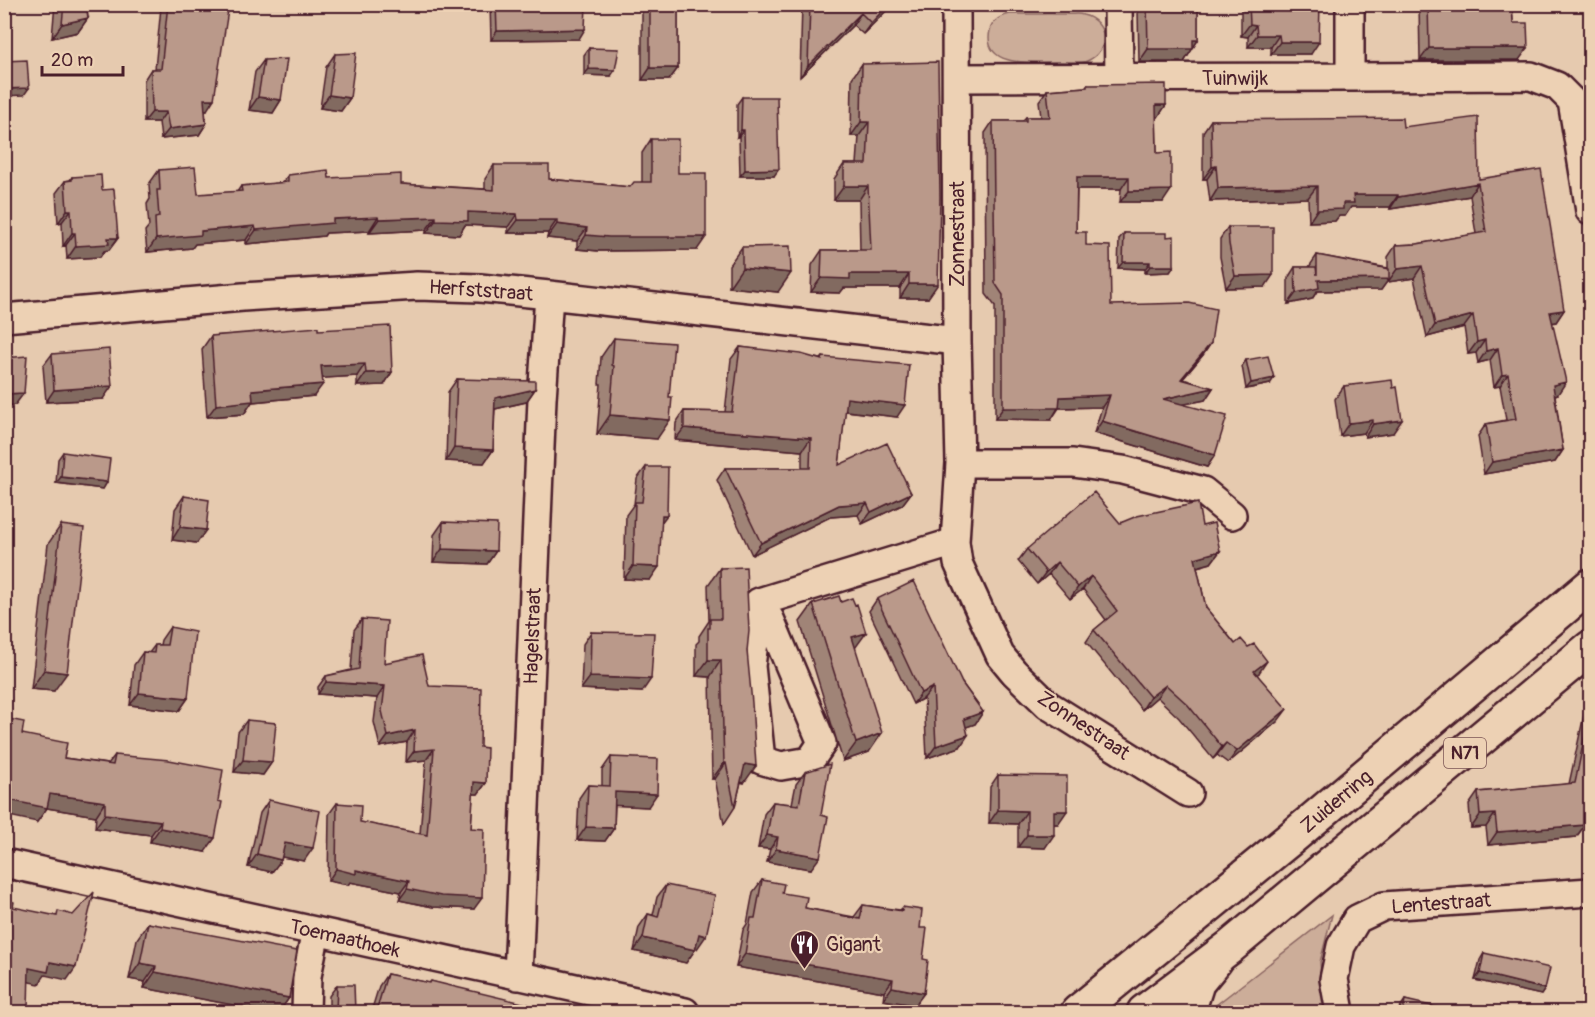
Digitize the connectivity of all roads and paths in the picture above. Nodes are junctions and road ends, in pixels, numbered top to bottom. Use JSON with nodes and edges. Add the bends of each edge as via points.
{"nodes":[{"id":1,"x":1118,"y":4,"type":"edge"},
{"id":2,"x":1350,"y":4,"type":"edge"},
{"id":3,"x":961,"y":5,"type":"edge"},
{"id":4,"x":1350,"y":77,"type":"junction"},
{"id":5,"x":958,"y":78,"type":"junction"},
{"id":6,"x":1119,"y":78,"type":"junction"},
{"id":7,"x":1590,"y":211,"type":"edge"},
{"id":8,"x":549,"y":295,"type":"junction"},
{"id":9,"x":4,"y":318,"type":"edge"},
{"id":10,"x":957,"y":341,"type":"junction"},
{"id":11,"x":960,"y":463,"type":"junction"},
{"id":12,"x":1232,"y":515,"type":"dead end"},
{"id":13,"x":955,"y":542,"type":"junction"},
{"id":14,"x":1590,"y":586,"type":"edge"},
{"id":15,"x":759,"y":602,"type":"junction"},
{"id":16,"x":1590,"y":648,"type":"edge"},
{"id":17,"x":1188,"y":793,"type":"dead end"},
{"id":18,"x":4,"y":863,"type":"edge"},
{"id":19,"x":1590,"y":892,"type":"edge"},
{"id":20,"x":316,"y":931,"type":"junction"},
{"id":21,"x":1230,"y":947,"type":"junction"},
{"id":22,"x":518,"y":976,"type":"junction"},
{"id":23,"x":306,"y":1012,"type":"edge"},
{"id":24,"x":686,"y":1012,"type":"edge"},
{"id":25,"x":1078,"y":1012,"type":"edge"},
{"id":26,"x":1144,"y":1012,"type":"edge"},
{"id":27,"x":1191,"y":1012,"type":"edge"},
{"id":28,"x":1340,"y":1012,"type":"edge"}],
"edges":[{"from":1,"to":6,"type":"street"},
{"from":2,"to":4,"type":"street"},
{"from":3,"to":5,"type":"street","name":"Zonnestraat"},
{"from":4,"to":6,"type":"street","name":"Tuinwijk"},
{"from":4,"to":7,"type":"street","name":"Tuinwijk","via":[[1531,76],[1557,86],[1572,101]]},
{"from":5,"to":6,"type":"street","name":"Tuinwijk"},
{"from":5,"to":10,"type":"street","name":"Zonnestraat"},
{"from":8,"to":9,"type":"street","name":"Herfststraat","via":[[417,286]]},
{"from":8,"to":10,"type":"street","name":"Herfststraat"},
{"from":8,"to":22,"type":"street","name":"Hagelstraat"},
{"from":10,"to":11,"type":"street","name":"Zonnestraat"},
{"from":11,"to":12,"type":"street","via":[[1073,463],[1123,470],[1203,491]]},
{"from":11,"to":13,"type":"street","name":"Zonnestraat"},
{"from":13,"to":15,"type":"street"},
{"from":13,"to":17,"type":"street","name":"Zonnestraat","via":[[962,572],[1000,655],[1014,672],[1048,705]]},
{"from":14,"to":25,"type":"highway","name":"Zuiderring","number":"N71"},
{"from":15,"to":15,"type":"street","via":[[770,619],[822,743],[810,761],[782,766],[761,760],[751,666]]},
{"from":16,"to":21,"type":"highway","number":"N71"},
{"from":18,"to":20,"type":"street","name":"Toemaathoek"},
{"from":19,"to":28,"type":"street","name":"Lentestraat","via":[[1384,906],[1357,919],[1341,946],[1334,979]]},
{"from":20,"to":22,"type":"street","name":"Toemaathoek"},
{"from":20,"to":23,"type":"street","via":[[307,976]]},
{"from":21,"to":26,"type":"highway","number":"N71"},
{"from":21,"to":27,"type":"street","via":[[1200,984]]},
{"from":22,"to":24,"type":"street","name":"Toemaathoek"}]}
